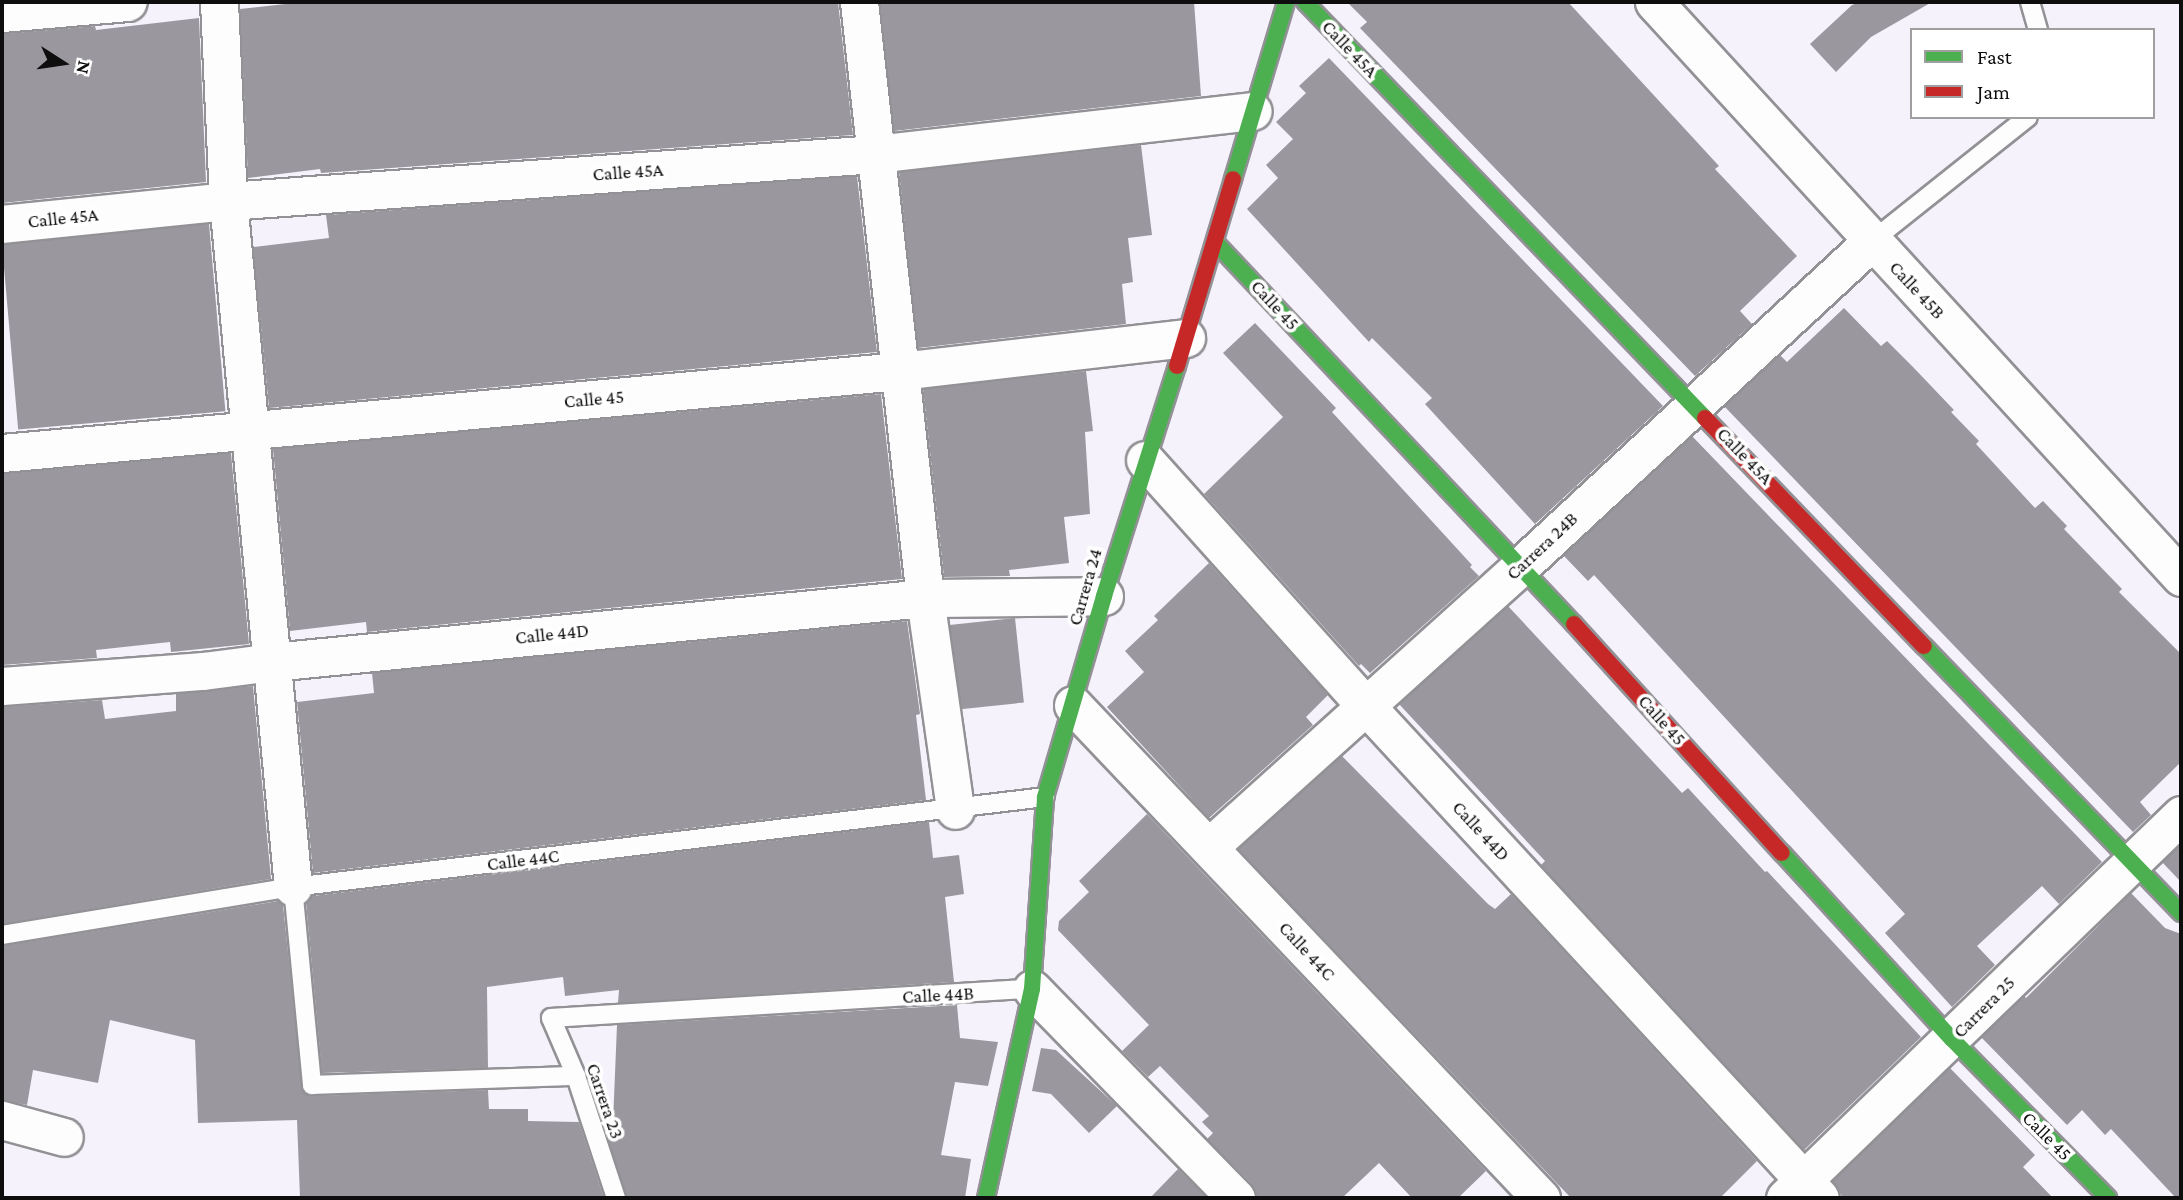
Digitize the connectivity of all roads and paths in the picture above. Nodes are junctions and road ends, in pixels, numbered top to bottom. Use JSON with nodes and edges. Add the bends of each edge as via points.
{"nodes":[{"id":1,"x":128,"y":2,"type":"edge"},
{"id":2,"x":219,"y":2,"type":"edge"},
{"id":3,"x":859,"y":2,"type":"edge"},
{"id":4,"x":1286,"y":2,"type":"edge"},
{"id":5,"x":1305,"y":2,"type":"edge"},
{"id":6,"x":1654,"y":2,"type":"edge"},
{"id":7,"x":2030,"y":2,"type":"edge"},
{"id":8,"x":2,"y":13,"type":"edge"},
{"id":9,"x":2037,"y":28,"type":"edge"},
{"id":10,"x":1253,"y":111,"type":"junction"},
{"id":11,"x":2025,"y":119,"type":"edge"},
{"id":12,"x":875,"y":153,"type":"junction"},
{"id":13,"x":228,"y":201,"type":"junction"},
{"id":14,"x":2,"y":224,"type":"edge"},
{"id":15,"x":1872,"y":241,"type":"junction"},
{"id":16,"x":1215,"y":242,"type":"junction"},
{"id":17,"x":1186,"y":338,"type":"junction"},
{"id":18,"x":900,"y":371,"type":"junction"},
{"id":19,"x":1695,"y":405,"type":"junction"},
{"id":20,"x":250,"y":431,"type":"junction"},
{"id":21,"x":2,"y":453,"type":"edge"},
{"id":22,"x":1146,"y":460,"type":"junction"},
{"id":23,"x":1521,"y":565,"type":"junction"},
{"id":24,"x":2181,"y":578,"type":"edge"},
{"id":25,"x":1104,"y":596,"type":"junction"},
{"id":26,"x":925,"y":598,"type":"junction"},
{"id":27,"x":272,"y":662,"type":"junction"},
{"id":28,"x":2,"y":687,"type":"edge"},
{"id":29,"x":1073,"y":705,"type":"junction"},
{"id":30,"x":1366,"y":706,"type":"junction"},
{"id":31,"x":1045,"y":797,"type":"junction"},
{"id":32,"x":956,"y":810,"type":"junction"},
{"id":33,"x":2181,"y":815,"type":"edge"},
{"id":34,"x":1209,"y":847,"type":"junction"},
{"id":35,"x":2133,"y":860,"type":"junction"},
{"id":36,"x":293,"y":887,"type":"junction"},
{"id":37,"x":2181,"y":913,"type":"edge"},
{"id":38,"x":2,"y":935,"type":"edge"},
{"id":39,"x":1032,"y":989,"type":"junction"},
{"id":40,"x":551,"y":1018,"type":"joint"},
{"id":41,"x":1952,"y":1039,"type":"junction"},
{"id":42,"x":576,"y":1076,"type":"junction"},
{"id":43,"x":2,"y":1120,"type":"edge"},
{"id":44,"x":64,"y":1137,"type":"dead end"},
{"id":45,"x":1803,"y":1193,"type":"edge"},
{"id":46,"x":616,"y":1198,"type":"edge"},
{"id":47,"x":986,"y":1198,"type":"edge"},
{"id":48,"x":1236,"y":1198,"type":"edge"},
{"id":49,"x":1541,"y":1198,"type":"edge"},
{"id":50,"x":2108,"y":1198,"type":"edge"}],
"edges":[{"from":1,"to":8,"type":"street"},
{"from":2,"to":13,"type":"street"},
{"from":3,"to":12,"type":"street"},
{"from":4,"to":10,"type":"street","name":"Carrera 24"},
{"from":5,"to":19,"type":"street","name":"Calle 45A"},
{"from":6,"to":15,"type":"street","name":"Calle 45B"},
{"from":7,"to":9,"type":"lane"},
{"from":10,"to":12,"type":"street","name":"Calle 45A"},
{"from":10,"to":16,"type":"street","name":"Carrera 24"},
{"from":11,"to":15,"type":"lane"},
{"from":12,"to":13,"type":"street","name":"Calle 45A"},
{"from":12,"to":18,"type":"street"},
{"from":13,"to":14,"type":"street","name":"Calle 45A"},
{"from":13,"to":20,"type":"street"},
{"from":15,"to":19,"type":"street","name":"Carrera 24B"},
{"from":15,"to":24,"type":"street","name":"Calle 45B"},
{"from":16,"to":17,"type":"street","name":"Carrera 24"},
{"from":16,"to":23,"type":"street","name":"Calle 45"},
{"from":17,"to":18,"type":"street","name":"Calle 45"},
{"from":17,"to":22,"type":"street","name":"Carrera 24"},
{"from":18,"to":20,"type":"street","name":"Calle 45"},
{"from":18,"to":26,"type":"street"},
{"from":19,"to":23,"type":"street","name":"Carrera 24B"},
{"from":19,"to":35,"type":"street","name":"Calle 45A"},
{"from":20,"to":21,"type":"street","name":"Calle 45"},
{"from":20,"to":27,"type":"street"},
{"from":22,"to":25,"type":"street","name":"Carrera 24"},
{"from":22,"to":30,"type":"street","name":"Calle 44D"},
{"from":23,"to":30,"type":"street","name":"Carrera 24B"},
{"from":23,"to":41,"type":"street","name":"Calle 45"},
{"from":25,"to":26,"type":"street","name":"Calle 44D"},
{"from":25,"to":29,"type":"street","name":"Carrera 24"},
{"from":26,"to":27,"type":"street","name":"Calle 44D"},
{"from":26,"to":32,"type":"street"},
{"from":27,"to":28,"type":"street","name":"Calle 44D"},
{"from":27,"to":36,"type":"street"},
{"from":29,"to":31,"type":"street","name":"Carrera 24"},
{"from":29,"to":34,"type":"street","name":"Calle 44C"},
{"from":30,"to":34,"type":"street","name":"Carrera 24B"},
{"from":30,"to":45,"type":"street","name":"Calle 44D"},
{"from":31,"to":32,"type":"lane","name":"Calle 44C"},
{"from":31,"to":39,"type":"street","name":"Carrera 24"},
{"from":32,"to":36,"type":"lane","name":"Calle 44C"},
{"from":33,"to":35,"type":"street","name":"Carrera 25"},
{"from":34,"to":49,"type":"street","name":"Calle 44C"},
{"from":35,"to":37,"type":"street","name":"Calle 45A"},
{"from":35,"to":41,"type":"street","name":"Carrera 25"},
{"from":36,"to":38,"type":"lane","name":"Calle 44C"},
{"from":36,"to":42,"type":"lane","via":[[312,1085]]},
{"from":39,"to":40,"type":"lane","name":"Calle 44B"},
{"from":39,"to":47,"type":"street","name":"Carrera 24"},
{"from":39,"to":48,"type":"street"},
{"from":40,"to":42,"type":"lane","name":"Carrera 23"},
{"from":41,"to":45,"type":"street","name":"Carrera 25"},
{"from":41,"to":50,"type":"street","name":"Calle 45"},
{"from":42,"to":46,"type":"lane","name":"Carrera 23"},
{"from":43,"to":44,"type":"street"}]}
